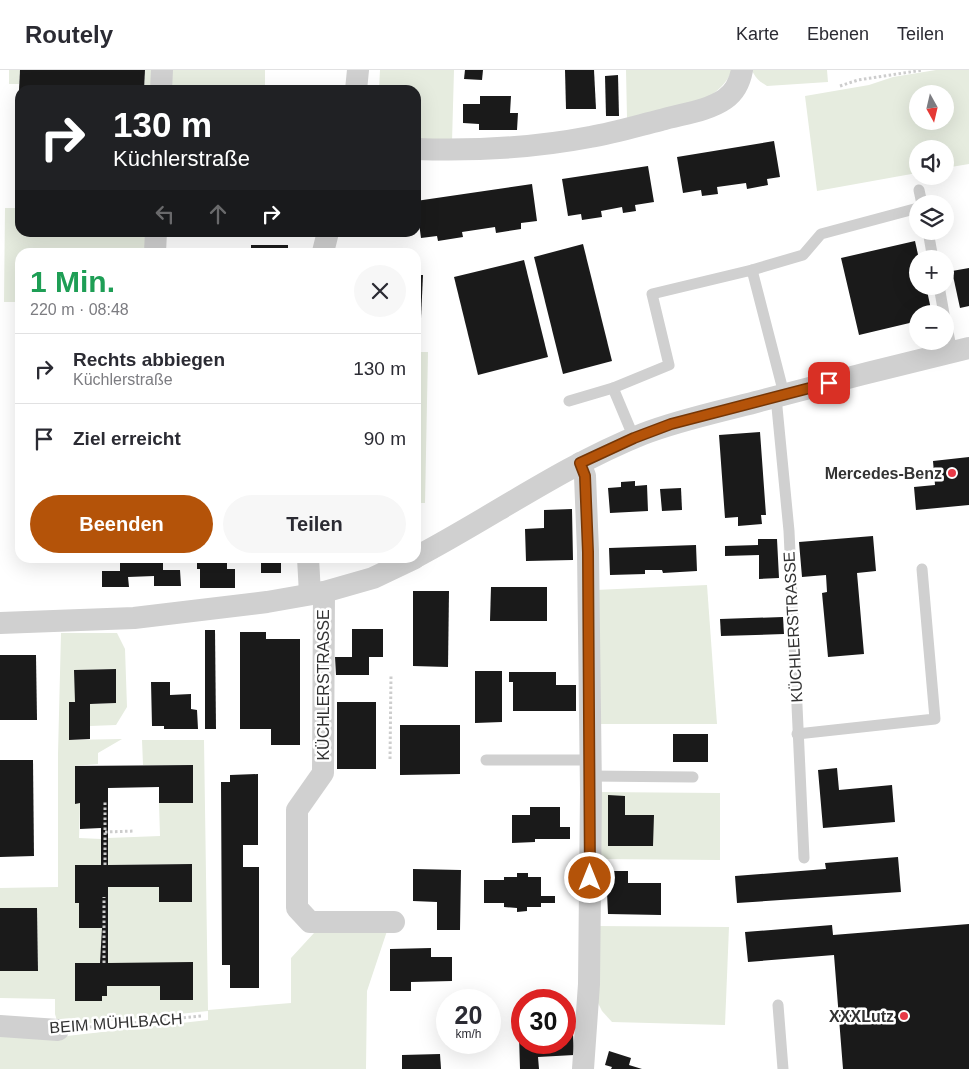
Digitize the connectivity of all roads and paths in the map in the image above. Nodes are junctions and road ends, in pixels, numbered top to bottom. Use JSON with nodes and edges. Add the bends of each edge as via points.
{"nodes":[{"id":1,"x":162,"y":70,"type":"edge"},
{"id":2,"x":358,"y":70,"type":"edge"},
{"id":3,"x":742,"y":70,"type":"edge"},
{"id":4,"x":923,"y":70,"type":"edge"},
{"id":5,"x":161,"y":85,"type":"edge"},
{"id":6,"x":356,"y":85,"type":"edge"},
{"id":7,"x":840,"y":86,"type":"dead end"},
{"id":8,"x":421,"y":149,"type":"edge"},
{"id":9,"x":919,"y":190,"type":"dead end"},
{"id":10,"x":920,"y":195,"type":"edge"},
{"id":11,"x":909,"y":210,"type":"edge"},
{"id":12,"x":752,"y":270,"type":"junction"},
{"id":13,"x":954,"y":335,"type":"edge"},
{"id":14,"x":961,"y":350,"type":"edge"},
{"id":15,"x":613,"y":388,"type":"junction"},
{"id":16,"x":780,"y":395,"type":"junction"},
{"id":17,"x":570,"y":401,"type":"dead end"},
{"id":18,"x":634,"y":438,"type":"junction"},
{"id":19,"x":580,"y":463,"type":"junction"},
{"id":20,"x":421,"y":554,"type":"edge"},
{"id":21,"x":309,"y":563,"type":"edge"},
{"id":22,"x":404,"y":563,"type":"edge"},
{"id":23,"x":922,"y":569,"type":"dead end"},
{"id":24,"x":317,"y":593,"type":"junction"},
{"id":25,"x":0,"y":623,"type":"edge"},
{"id":26,"x":391,"y":675,"type":"dead end"},
{"id":27,"x":798,"y":734,"type":"junction"},
{"id":28,"x":390,"y":759,"type":"dead end"},
{"id":29,"x":486,"y":760,"type":"dead end"},
{"id":30,"x":590,"y":768,"type":"junction"},
{"id":31,"x":693,"y":777,"type":"dead end"},
{"id":32,"x":105,"y":800,"type":"dead end"},
{"id":33,"x":135,"y":831,"type":"dead end"},
{"id":34,"x":105,"y":832,"type":"junction"},
{"id":35,"x":804,"y":858,"type":"dead end"},
{"id":36,"x":105,"y":865,"type":"dead end"},
{"id":37,"x":104,"y":898,"type":"dead end"},
{"id":38,"x":394,"y":922,"type":"dead end"},
{"id":39,"x":104,"y":963,"type":"dead end"},
{"id":40,"x":778,"y":1005,"type":"dead end"},
{"id":41,"x":202,"y":1016,"type":"dead end"},
{"id":42,"x":0,"y":1026,"type":"edge"},
{"id":43,"x":58,"y":1030,"type":"joint"},
{"id":44,"x":583,"y":1069,"type":"edge"},
{"id":45,"x":783,"y":1069,"type":"edge"}],
"edges":[{"from":1,"to":5,"type":"street"},
{"from":2,"to":6,"type":"street"},
{"from":3,"to":8,"type":"street","via":[[736,88],[718,103],[591,137],[511,148]]},
{"from":4,"to":7,"type":"path"},
{"from":9,"to":10,"type":"lane"},
{"from":11,"to":12,"type":"lane","via":[[821,234],[803,255]]},
{"from":12,"to":15,"type":"lane","via":[[652,294],[669,365]]},
{"from":12,"to":16,"type":"lane"},
{"from":13,"to":14,"type":"lane"},
{"from":14,"to":16,"type":"street","name":"KÜCHLERSTRASSE"},
{"from":15,"to":17,"type":"lane"},
{"from":15,"to":18,"type":"lane"},
{"from":16,"to":18,"type":"street","name":"KÜCHLERSTRASSE","via":[[671,424]]},
{"from":16,"to":27,"type":"lane","name":"KÜCHLERSTRASSE"},
{"from":18,"to":19,"type":"street","name":"KÜCHLERSTRASSE"},
{"from":19,"to":20,"type":"street","name":"KÜCHLERSTRASSE"},
{"from":19,"to":30,"type":"street","via":[[585,476],[588,543]]},
{"from":21,"to":24,"type":"street"},
{"from":22,"to":24,"type":"street","name":"KÜCHLERSTRASSE","via":[[373,578]]},
{"from":23,"to":27,"type":"lane","via":[[936,719]]},
{"from":24,"to":25,"type":"street","name":"KÜCHLERSTRASSE","via":[[134,618]]},
{"from":24,"to":38,"type":"street","name":"KÜCHLERSTRASSE","via":[[323,773],[297,810],[297,908],[310,922]]},
{"from":26,"to":28,"type":"path"},
{"from":27,"to":35,"type":"lane","name":"KÜCHLERSTRASSE"},
{"from":29,"to":30,"type":"lane"},
{"from":30,"to":31,"type":"lane"},
{"from":30,"to":44,"type":"street","via":[[589,984]]},
{"from":32,"to":34,"type":"path"},
{"from":33,"to":34,"type":"path"},
{"from":34,"to":36,"type":"path"},
{"from":37,"to":39,"type":"path"},
{"from":40,"to":45,"type":"lane"},
{"from":41,"to":43,"type":"path","name":"BEIM MÜHLBACH"},
{"from":42,"to":43,"type":"street","name":"BEIM MÜHLBACH"}]}
